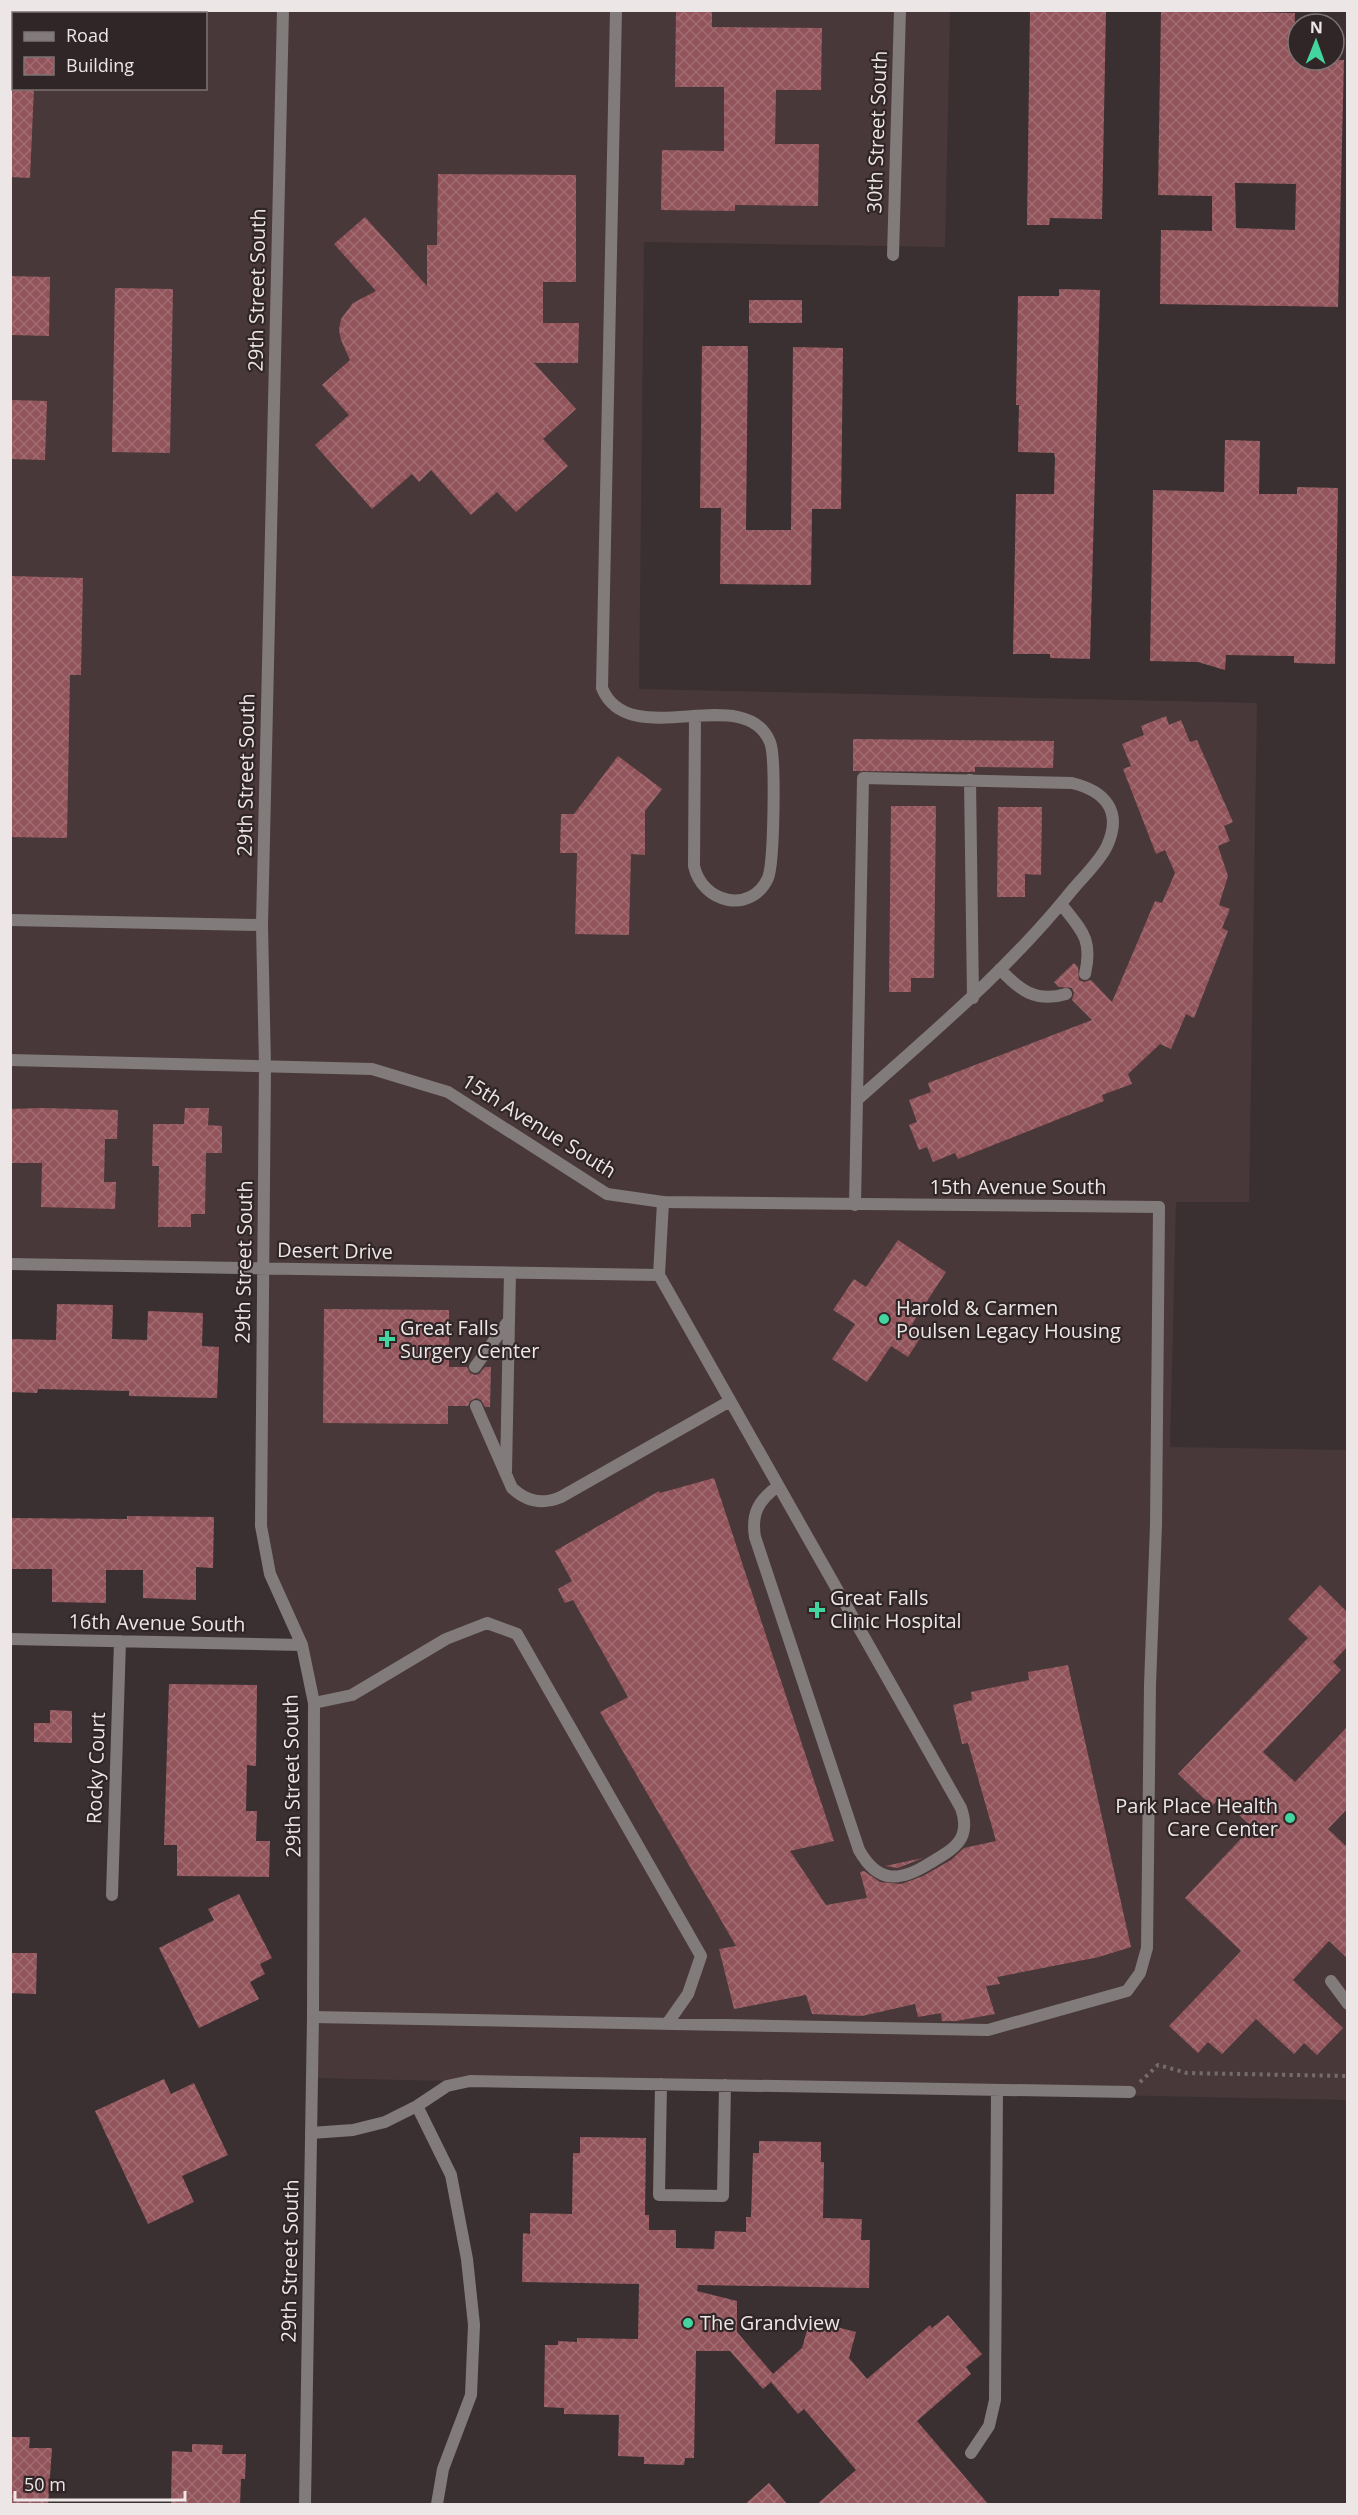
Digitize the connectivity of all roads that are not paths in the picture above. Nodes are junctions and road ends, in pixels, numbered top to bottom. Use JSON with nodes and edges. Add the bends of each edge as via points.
{"nodes":[{"id":1,"x":284,"y":10,"type":"edge"},
{"id":2,"x":616,"y":10,"type":"edge"},
{"id":3,"x":900,"y":10,"type":"edge"},
{"id":4,"x":893,"y":255,"type":"dead end"},
{"id":5,"x":695,"y":716,"type":"junction"},
{"id":6,"x":970,"y":780,"type":"junction"},
{"id":7,"x":1061,"y":904,"type":"junction"},
{"id":8,"x":10,"y":920,"type":"edge"},
{"id":9,"x":262,"y":925,"type":"junction"},
{"id":10,"x":1000,"y":969,"type":"junction"},
{"id":11,"x":1085,"y":974,"type":"dead end"},
{"id":12,"x":1066,"y":994,"type":"dead end"},
{"id":13,"x":973,"y":998,"type":"junction"},
{"id":14,"x":10,"y":1060,"type":"edge"},
{"id":15,"x":265,"y":1066,"type":"junction"},
{"id":16,"x":857,"y":1100,"type":"junction"},
{"id":17,"x":663,"y":1202,"type":"junction"},
{"id":18,"x":855,"y":1205,"type":"junction"},
{"id":19,"x":10,"y":1264,"type":"edge"},
{"id":20,"x":263,"y":1269,"type":"junction"},
{"id":21,"x":510,"y":1273,"type":"junction"},
{"id":22,"x":659,"y":1275,"type":"junction"},
{"id":23,"x":509,"y":1320,"type":"junction"},
{"id":24,"x":475,"y":1367,"type":"dead end"},
{"id":25,"x":730,"y":1401,"type":"junction"},
{"id":26,"x":476,"y":1407,"type":"dead end"},
{"id":27,"x":506,"y":1476,"type":"junction"},
{"id":28,"x":778,"y":1486,"type":"junction"},
{"id":29,"x":10,"y":1639,"type":"edge"},
{"id":30,"x":120,"y":1641,"type":"junction"},
{"id":31,"x":302,"y":1645,"type":"junction"},
{"id":32,"x":314,"y":1703,"type":"junction"},
{"id":33,"x":112,"y":1895,"type":"dead end"},
{"id":34,"x":1331,"y":1981,"type":"dead end"},
{"id":35,"x":1347,"y":2004,"type":"edge"},
{"id":36,"x":313,"y":2017,"type":"junction"},
{"id":37,"x":667,"y":2024,"type":"junction"},
{"id":38,"x":661,"y":2084,"type":"junction"},
{"id":39,"x":725,"y":2085,"type":"junction"},
{"id":40,"x":997,"y":2090,"type":"junction"},
{"id":41,"x":1130,"y":2092,"type":"road end"},
{"id":42,"x":417,"y":2106,"type":"junction"},
{"id":43,"x":311,"y":2133,"type":"junction"},
{"id":44,"x":971,"y":2453,"type":"dead end"},
{"id":45,"x":305,"y":2505,"type":"edge"},
{"id":46,"x":437,"y":2505,"type":"edge"}],
"edges":[{"from":1,"to":9,"type":"street","name":"29th Street South"},
{"from":2,"to":5,"type":"street","via":[[602,688],[610,704],[625,714]]},
{"from":3,"to":4,"type":"street","name":"30th Street South"},
{"from":5,"to":5,"type":"street","via":[[746,718],[760,727],[771,744],[771,868],[761,887],[744,899],[715,896],[696,875]]},
{"from":6,"to":7,"type":"street","via":[[1072,783],[1104,796],[1112,812],[1107,847]]},
{"from":6,"to":13,"type":"street"},
{"from":6,"to":16,"type":"street","via":[[863,778]]},
{"from":7,"to":10,"type":"street"},
{"from":7,"to":11,"type":"street","via":[[1087,940]]},
{"from":8,"to":9,"type":"street"},
{"from":9,"to":15,"type":"street","name":"29th Street South"},
{"from":10,"to":12,"type":"street","via":[[1026,993],[1040,997]]},
{"from":10,"to":13,"type":"street"},
{"from":13,"to":16,"type":"street"},
{"from":14,"to":15,"type":"street","name":"15th Avenue South"},
{"from":15,"to":17,"type":"street","name":"15th Avenue South","via":[[372,1069],[448,1092],[607,1194]]},
{"from":15,"to":20,"type":"street","name":"29th Street South"},
{"from":16,"to":18,"type":"street"},
{"from":17,"to":18,"type":"street","name":"15th Avenue South"},
{"from":17,"to":22,"type":"street"},
{"from":18,"to":37,"type":"street","name":"15th Avenue South","via":[[1159,1207],[1147,1948],[1140,1973],[1127,1991],[988,2030]]},
{"from":19,"to":20,"type":"street","name":"Desert Drive"},
{"from":20,"to":21,"type":"street","name":"Desert Drive"},
{"from":20,"to":31,"type":"street","name":"29th Street South","via":[[261,1526],[270,1574]]},
{"from":21,"to":22,"type":"street","name":"Desert Drive"},
{"from":21,"to":23,"type":"street"},
{"from":22,"to":25,"type":"street"},
{"from":23,"to":24,"type":"street"},
{"from":23,"to":27,"type":"street"},
{"from":25,"to":27,"type":"street","via":[[551,1501],[520,1496]]},
{"from":25,"to":28,"type":"street"},
{"from":26,"to":27,"type":"street"},
{"from":28,"to":28,"type":"street","via":[[964,1817],[958,1844],[911,1875],[899,1877],[875,1870],[859,1850],[755,1537],[754,1512],[760,1501]]},
{"from":29,"to":30,"type":"street","name":"16th Avenue South"},
{"from":30,"to":31,"type":"street","name":"16th Avenue South"},
{"from":30,"to":33,"type":"street","name":"Rocky Court"},
{"from":31,"to":32,"type":"street","name":"29th Street South"},
{"from":32,"to":36,"type":"street","name":"29th Street South"},
{"from":32,"to":37,"type":"street","via":[[352,1695],[446,1639],[487,1623],[517,1634],[701,1956],[688,1994]]},
{"from":34,"to":35,"type":"street"},
{"from":36,"to":37,"type":"street"},
{"from":36,"to":43,"type":"street","name":"29th Street South"},
{"from":38,"to":39,"type":"street"},
{"from":38,"to":39,"type":"street","via":[[659,2195],[723,2196]]},
{"from":38,"to":42,"type":"street","via":[[470,2081],[447,2086]]},
{"from":39,"to":40,"type":"street"},
{"from":40,"to":41,"type":"street"},
{"from":40,"to":44,"type":"street","via":[[995,2400],[989,2426]]},
{"from":42,"to":43,"type":"street","via":[[374,2125]]},
{"from":42,"to":46,"type":"street","via":[[451,2175],[467,2259],[474,2325],[471,2395],[443,2469]]},
{"from":43,"to":45,"type":"street","name":"29th Street South"}]}
